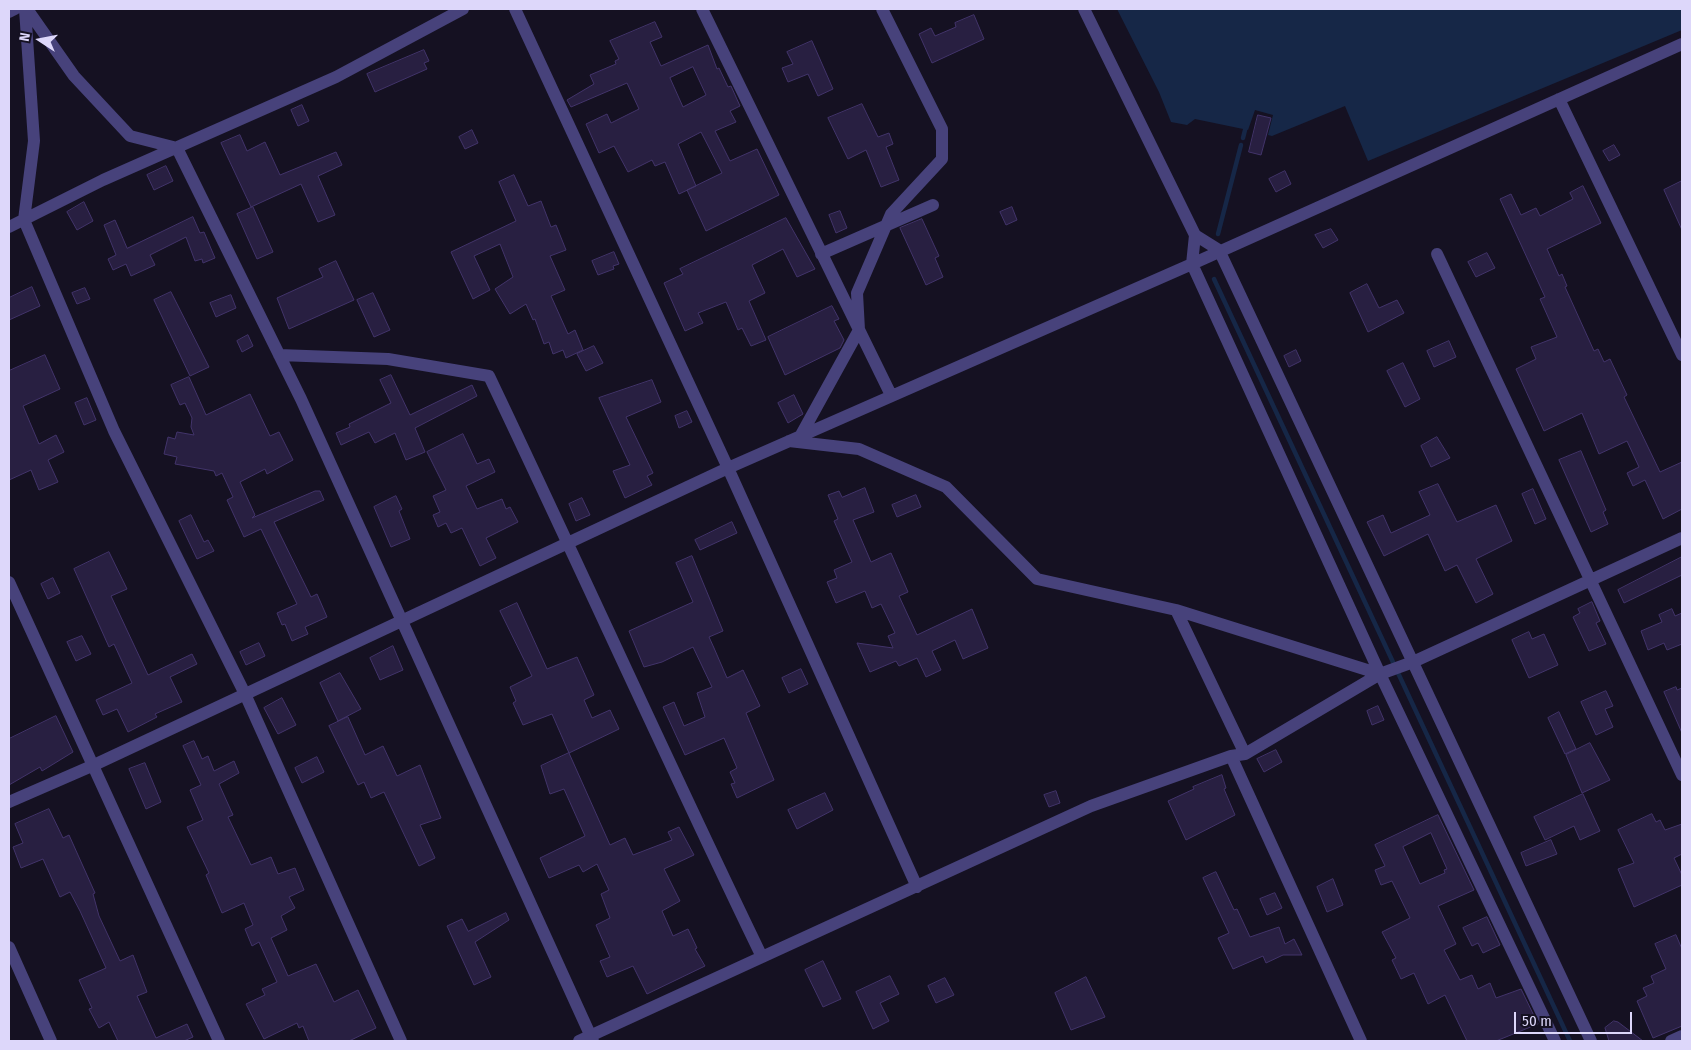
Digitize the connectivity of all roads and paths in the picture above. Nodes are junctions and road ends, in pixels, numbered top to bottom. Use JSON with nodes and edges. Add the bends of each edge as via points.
{"nodes":[{"id":1,"x":15,"y":9,"type":"edge"},
{"id":2,"x":26,"y":9,"type":"edge"},
{"id":3,"x":463,"y":9,"type":"edge"},
{"id":4,"x":515,"y":9,"type":"edge"},
{"id":5,"x":702,"y":9,"type":"edge"},
{"id":6,"x":882,"y":9,"type":"edge"},
{"id":7,"x":1084,"y":9,"type":"edge"},
{"id":8,"x":9,"y":12,"type":"edge"},
{"id":9,"x":1682,"y":44,"type":"edge"},
{"id":10,"x":1558,"y":99,"type":"junction"},
{"id":11,"x":176,"y":148,"type":"junction"},
{"id":12,"x":933,"y":205,"type":"dead end"},
{"id":13,"x":24,"y":220,"type":"junction"},
{"id":14,"x":886,"y":225,"type":"junction"},
{"id":15,"x":9,"y":227,"type":"edge"},
{"id":16,"x":1195,"y":235,"type":"junction"},
{"id":17,"x":1220,"y":250,"type":"junction"},
{"id":18,"x":822,"y":254,"type":"junction"},
{"id":19,"x":1437,"y":254,"type":"dead end"},
{"id":20,"x":1192,"y":264,"type":"junction"},
{"id":21,"x":859,"y":330,"type":"junction"},
{"id":22,"x":1682,"y":354,"type":"edge"},
{"id":23,"x":279,"y":355,"type":"junction"},
{"id":24,"x":891,"y":395,"type":"junction"},
{"id":25,"x":801,"y":435,"type":"junction"},
{"id":26,"x":789,"y":441,"type":"junction"},
{"id":27,"x":728,"y":468,"type":"junction"},
{"id":28,"x":1682,"y":538,"type":"edge"},
{"id":29,"x":570,"y":544,"type":"junction"},
{"id":30,"x":1590,"y":581,"type":"junction"},
{"id":31,"x":9,"y":582,"type":"edge"},
{"id":32,"x":1176,"y":610,"type":"junction"},
{"id":33,"x":401,"y":622,"type":"junction"},
{"id":34,"x":1410,"y":663,"type":"junction"},
{"id":35,"x":1384,"y":672,"type":"junction"},
{"id":36,"x":245,"y":694,"type":"junction"},
{"id":37,"x":1244,"y":754,"type":"junction"},
{"id":38,"x":1231,"y":756,"type":"junction"},
{"id":39,"x":94,"y":765,"type":"junction"},
{"id":40,"x":1682,"y":775,"type":"edge"},
{"id":41,"x":9,"y":802,"type":"edge"},
{"id":42,"x":917,"y":888,"type":"junction"},
{"id":43,"x":9,"y":947,"type":"edge"},
{"id":44,"x":762,"y":957,"type":"junction"},
{"id":45,"x":1682,"y":1036,"type":"edge"},
{"id":46,"x":588,"y":1039,"type":"edge"},
{"id":47,"x":51,"y":1041,"type":"edge"},
{"id":48,"x":219,"y":1041,"type":"edge"},
{"id":49,"x":401,"y":1041,"type":"edge"},
{"id":50,"x":1361,"y":1041,"type":"edge"},
{"id":51,"x":1555,"y":1041,"type":"edge"},
{"id":52,"x":1591,"y":1041,"type":"edge"},
{"id":53,"x":1671,"y":1041,"type":"edge"}],
"edges":[{"from":1,"to":8,"type":"street"},
{"from":2,"to":11,"type":"street","via":[[74,76],[130,136]]},
{"from":2,"to":13,"type":"street","via":[[34,141]]},
{"from":3,"to":11,"type":"street","via":[[336,77]]},
{"from":4,"to":27,"type":"street"},
{"from":5,"to":18,"type":"street"},
{"from":6,"to":14,"type":"street","via":[[942,129],[942,159],[891,214]]},
{"from":7,"to":16,"type":"street"},
{"from":9,"to":10,"type":"street"},
{"from":10,"to":17,"type":"street"},
{"from":10,"to":22,"type":"street"},
{"from":11,"to":13,"type":"street"},
{"from":11,"to":23,"type":"street"},
{"from":12,"to":14,"type":"street"},
{"from":13,"to":15,"type":"street"},
{"from":13,"to":36,"type":"street","via":[[114,431]]},
{"from":14,"to":18,"type":"street"},
{"from":14,"to":21,"type":"street","via":[[857,293]]},
{"from":16,"to":17,"type":"street"},
{"from":16,"to":20,"type":"street"},
{"from":17,"to":20,"type":"street"},
{"from":17,"to":34,"type":"street"},
{"from":18,"to":21,"type":"street"},
{"from":19,"to":30,"type":"street"},
{"from":20,"to":24,"type":"street"},
{"from":20,"to":35,"type":"street"},
{"from":21,"to":24,"type":"street"},
{"from":21,"to":25,"type":"street"},
{"from":23,"to":29,"type":"street","via":[[388,359],[489,376]]},
{"from":23,"to":33,"type":"street"},
{"from":24,"to":25,"type":"street"},
{"from":25,"to":26,"type":"street"},
{"from":26,"to":27,"type":"street"},
{"from":26,"to":32,"type":"street","via":[[860,449],[946,487],[1037,579]]},
{"from":27,"to":29,"type":"street"},
{"from":27,"to":42,"type":"street"},
{"from":28,"to":30,"type":"street"},
{"from":29,"to":33,"type":"street"},
{"from":29,"to":44,"type":"street","via":[[692,813]]},
{"from":30,"to":34,"type":"street"},
{"from":30,"to":40,"type":"street"},
{"from":31,"to":39,"type":"street"},
{"from":32,"to":35,"type":"street"},
{"from":32,"to":37,"type":"street"},
{"from":33,"to":36,"type":"street"},
{"from":33,"to":46,"type":"street"},
{"from":34,"to":35,"type":"street"},
{"from":34,"to":52,"type":"street"},
{"from":35,"to":37,"type":"street"},
{"from":35,"to":51,"type":"street"},
{"from":36,"to":39,"type":"street"},
{"from":36,"to":49,"type":"street"},
{"from":37,"to":38,"type":"street"},
{"from":38,"to":42,"type":"street","via":[[1091,806]]},
{"from":38,"to":50,"type":"street"},
{"from":39,"to":41,"type":"street"},
{"from":39,"to":48,"type":"street"},
{"from":42,"to":44,"type":"street"},
{"from":43,"to":47,"type":"street"},
{"from":44,"to":46,"type":"street"},
{"from":45,"to":53,"type":"street"}]}
